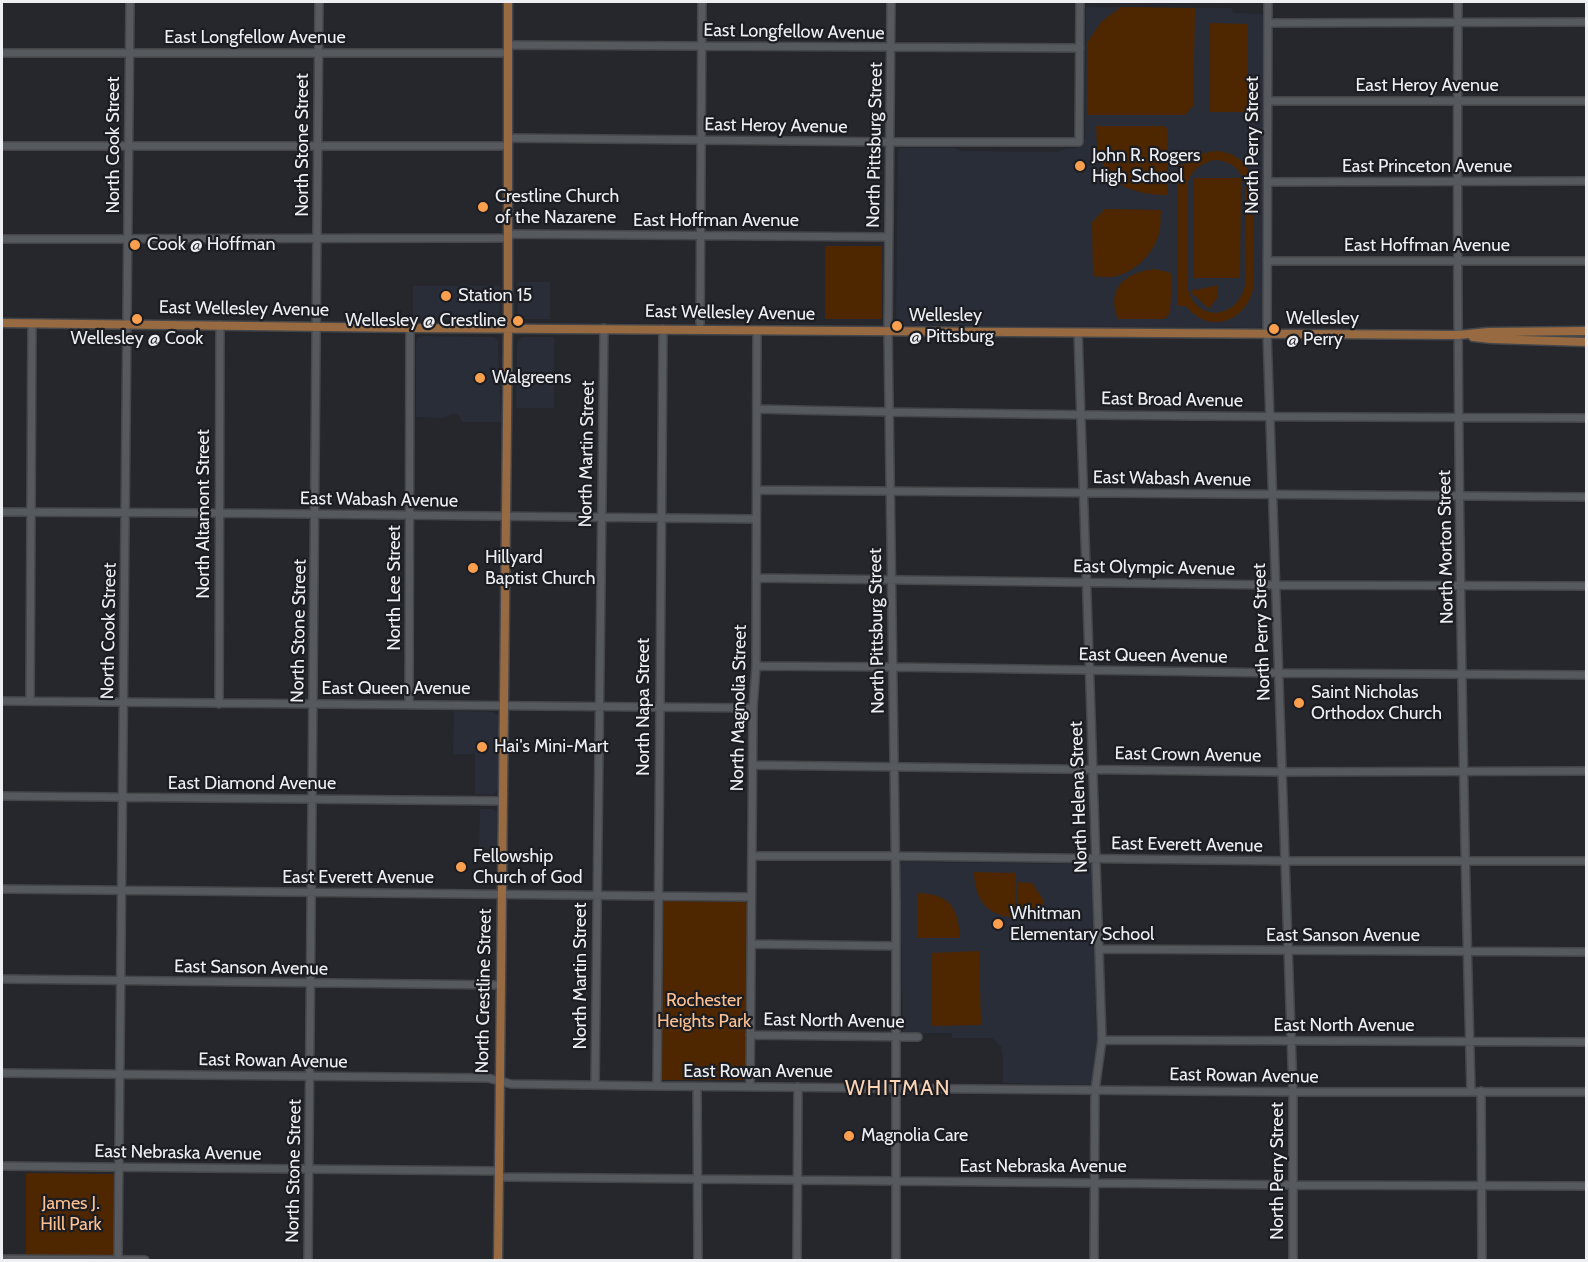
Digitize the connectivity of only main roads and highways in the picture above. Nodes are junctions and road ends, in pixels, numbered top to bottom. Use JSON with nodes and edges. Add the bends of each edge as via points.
{"nodes":[{"id":1,"x":508,"y":2,"type":"edge"},
{"id":2,"x":2,"y":323,"type":"edge"},
{"id":3,"x":508,"y":328,"type":"junction"},
{"id":4,"x":1587,"y":332,"type":"edge"},
{"id":5,"x":1458,"y":335,"type":"junction"},
{"id":6,"x":1587,"y":342,"type":"edge"},
{"id":7,"x":498,"y":1260,"type":"edge"}],
"edges":[{"from":1,"to":3,"type":"main road","name":"North Crestline Street"},
{"from":2,"to":3,"type":"main road","name":"East Wellesley Avenue"},
{"from":3,"to":5,"type":"main road","name":"East Wellesley Avenue"},
{"from":3,"to":7,"type":"main road","name":"North Crestline Street"},
{"from":4,"to":5,"type":"main road","name":"East Wellesley Avenue"},
{"from":5,"to":6,"type":"main road","name":"East Wellesley Avenue"}]}
